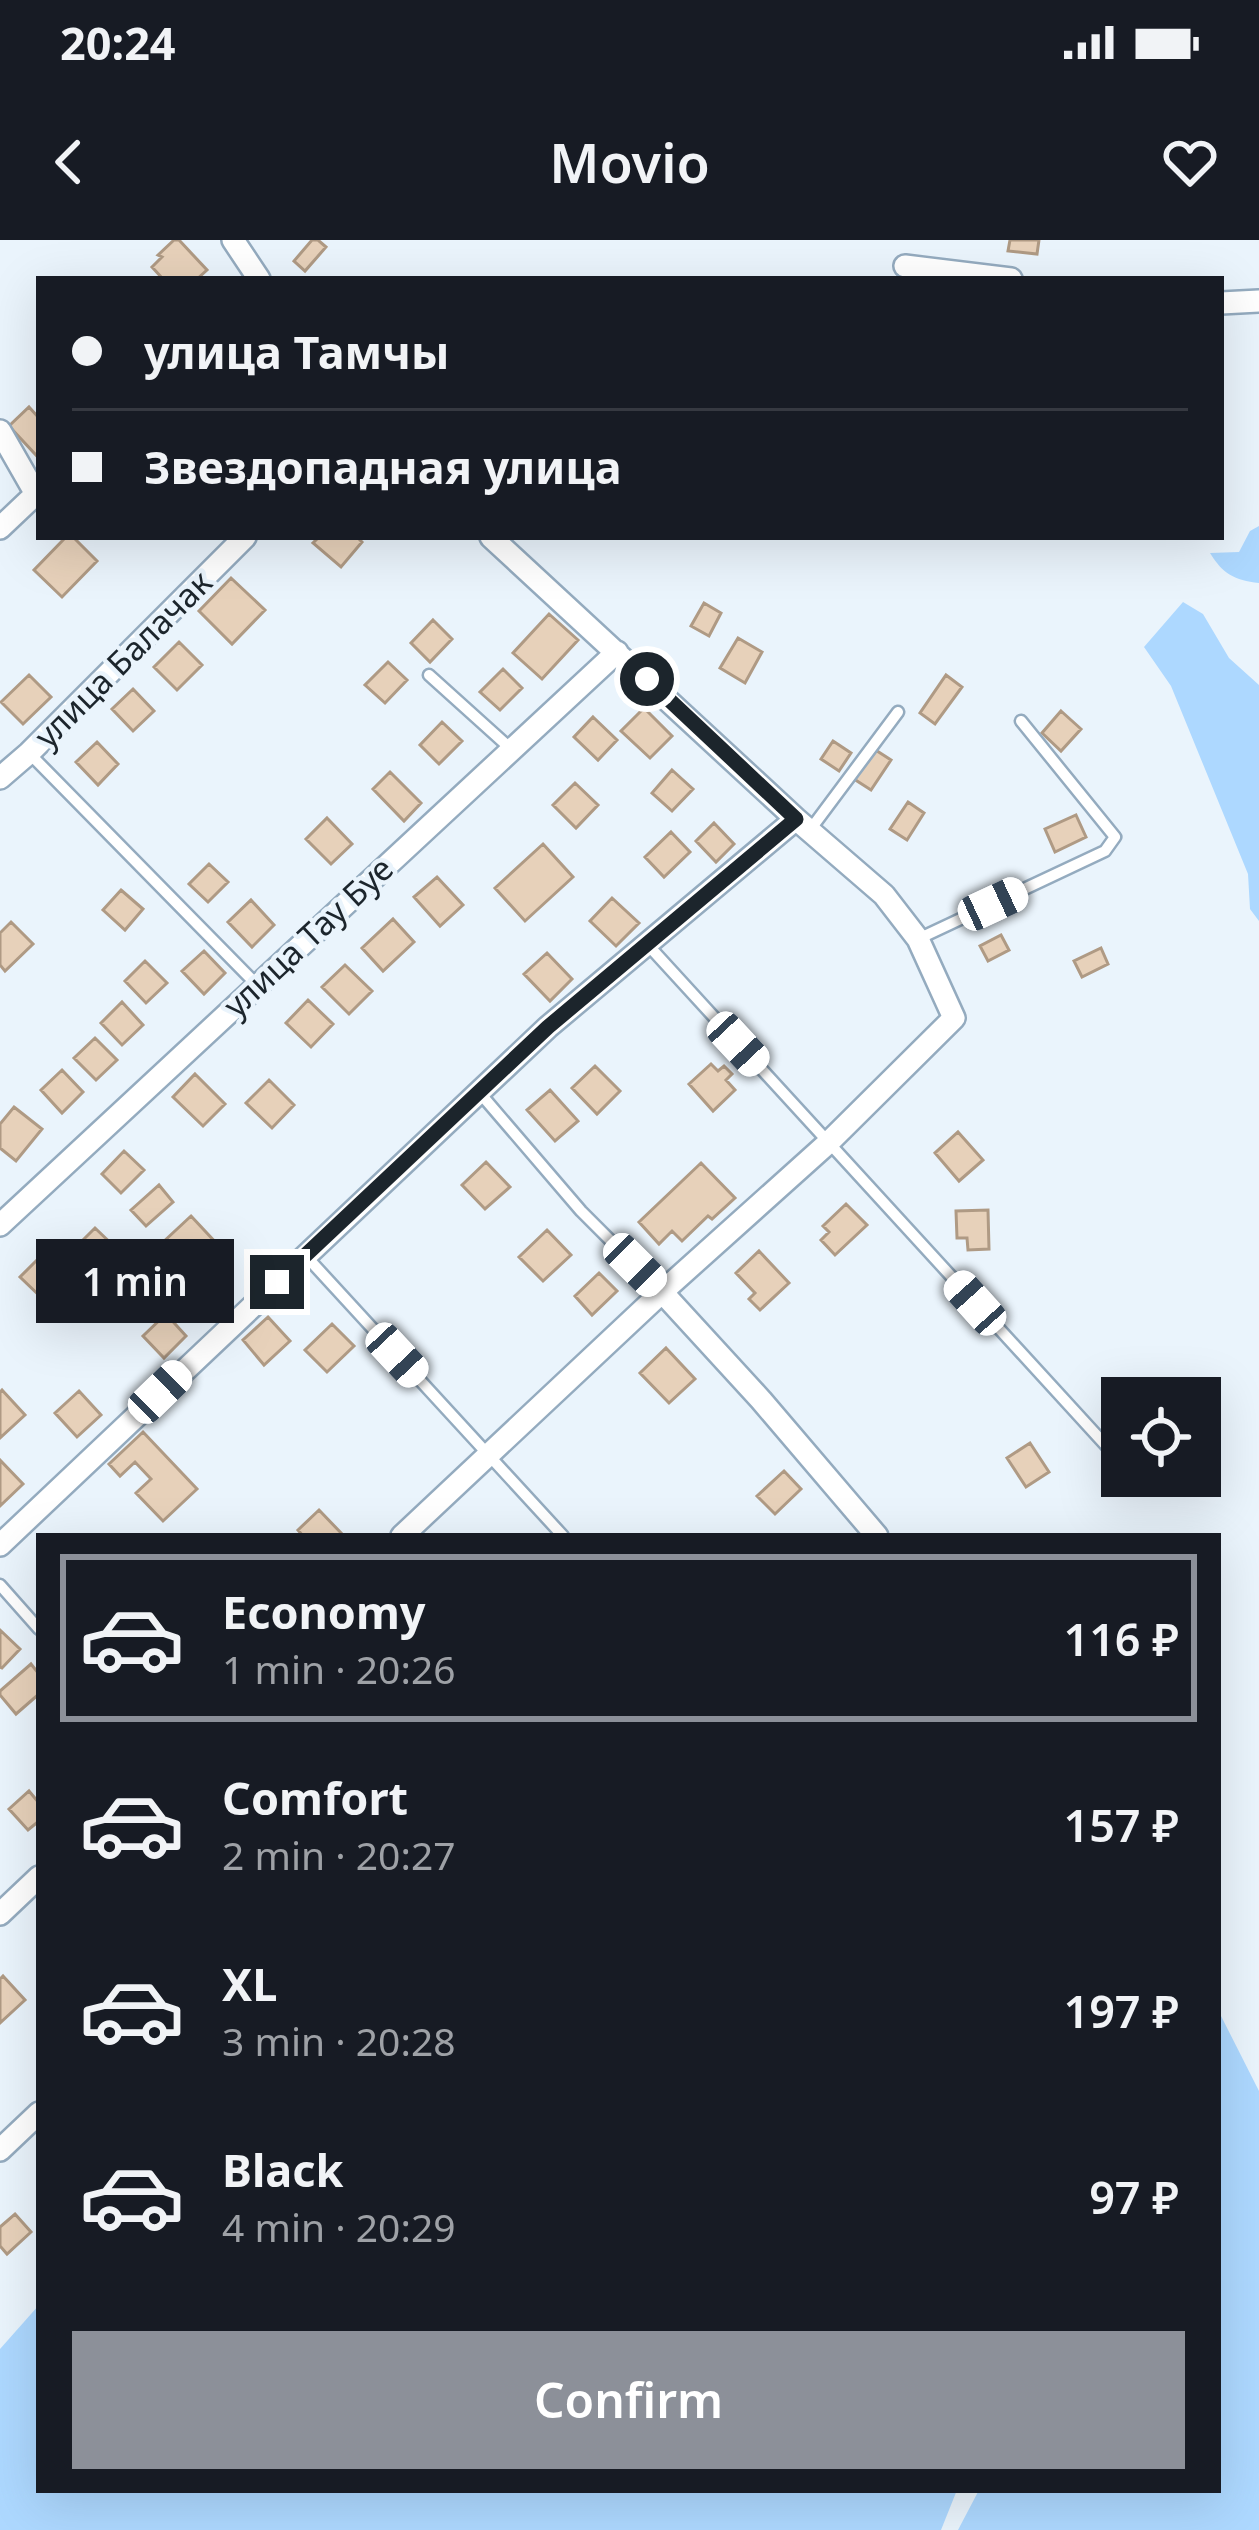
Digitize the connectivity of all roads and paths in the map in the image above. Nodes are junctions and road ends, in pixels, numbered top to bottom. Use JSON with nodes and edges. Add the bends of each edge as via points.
{"nodes":[{"id":1,"x":233,"y":240,"type":"edge"},
{"id":2,"x":905,"y":266,"type":"dead end"},
{"id":3,"x":251,"y":276,"type":"edge"},
{"id":4,"x":987,"y":276,"type":"edge"},
{"id":5,"x":1259,"y":301,"type":"edge"},
{"id":6,"x":1224,"y":303,"type":"edge"},
{"id":7,"x":0,"y":431,"type":"edge"},
{"id":8,"x":36,"y":489,"type":"edge"},
{"id":9,"x":36,"y":494,"type":"edge"},
{"id":10,"x":0,"y":528,"type":"edge"},
{"id":11,"x":241,"y":540,"type":"edge"},
{"id":12,"x":494,"y":540,"type":"edge"},
{"id":13,"x":617,"y":652,"type":"junction"},
{"id":14,"x":429,"y":675,"type":"dead end"},
{"id":15,"x":898,"y":712,"type":"dead end"},
{"id":16,"x":1021,"y":721,"type":"dead end"},
{"id":17,"x":511,"y":749,"type":"junction"},
{"id":18,"x":29,"y":753,"type":"junction"},
{"id":19,"x":0,"y":778,"type":"edge"},
{"id":20,"x":803,"y":825,"type":"junction"},
{"id":21,"x":918,"y":939,"type":"junction"},
{"id":22,"x":648,"y":945,"type":"junction"},
{"id":23,"x":257,"y":985,"type":"junction"},
{"id":24,"x":479,"y":1092,"type":"junction"},
{"id":25,"x":829,"y":1144,"type":"junction"},
{"id":26,"x":0,"y":1225,"type":"edge"},
{"id":27,"x":305,"y":1255,"type":"junction"},
{"id":28,"x":662,"y":1292,"type":"junction"},
{"id":29,"x":1101,"y":1440,"type":"edge"},
{"id":30,"x":489,"y":1454,"type":"junction"},
{"id":31,"x":405,"y":1533,"type":"edge"},
{"id":32,"x":560,"y":1533,"type":"edge"},
{"id":33,"x":874,"y":1533,"type":"edge"},
{"id":34,"x":0,"y":1545,"type":"edge"},
{"id":35,"x":0,"y":1585,"type":"edge"},
{"id":36,"x":36,"y":1626,"type":"edge"},
{"id":37,"x":36,"y":1880,"type":"edge"},
{"id":38,"x":0,"y":1914,"type":"edge"},
{"id":39,"x":36,"y":2116,"type":"edge"},
{"id":40,"x":0,"y":2150,"type":"edge"}],
"edges":[{"from":1,"to":3,"type":"street"},
{"from":2,"to":4,"type":"street"},
{"from":5,"to":6,"type":"street"},
{"from":7,"to":8,"type":"street"},
{"from":9,"to":10,"type":"street"},
{"from":11,"to":18,"type":"street","name":"улица Балачак"},
{"from":12,"to":13,"type":"street"},
{"from":13,"to":17,"type":"street","name":"улица Тау Буе"},
{"from":13,"to":20,"type":"street"},
{"from":14,"to":17,"type":"lane"},
{"from":15,"to":20,"type":"lane"},
{"from":16,"to":21,"type":"lane","via":[[1115,837],[1105,851]]},
{"from":17,"to":23,"type":"street","name":"улица Тау Буе"},
{"from":18,"to":19,"type":"street","name":"улица Балачак"},
{"from":18,"to":23,"type":"lane"},
{"from":20,"to":21,"type":"street","via":[[884,895]]},
{"from":20,"to":22,"type":"street"},
{"from":21,"to":25,"type":"street","via":[[954,1018]]},
{"from":22,"to":24,"type":"street"},
{"from":22,"to":25,"type":"lane"},
{"from":23,"to":26,"type":"street","name":"улица Тау Буе"},
{"from":24,"to":27,"type":"street"},
{"from":24,"to":28,"type":"lane"},
{"from":25,"to":28,"type":"street"},
{"from":25,"to":29,"type":"lane"},
{"from":27,"to":30,"type":"lane"},
{"from":27,"to":34,"type":"street"},
{"from":28,"to":30,"type":"street"},
{"from":28,"to":33,"type":"street"},
{"from":30,"to":31,"type":"street"},
{"from":30,"to":32,"type":"lane"},
{"from":35,"to":36,"type":"lane"},
{"from":37,"to":38,"type":"street"},
{"from":39,"to":40,"type":"street"}]}
